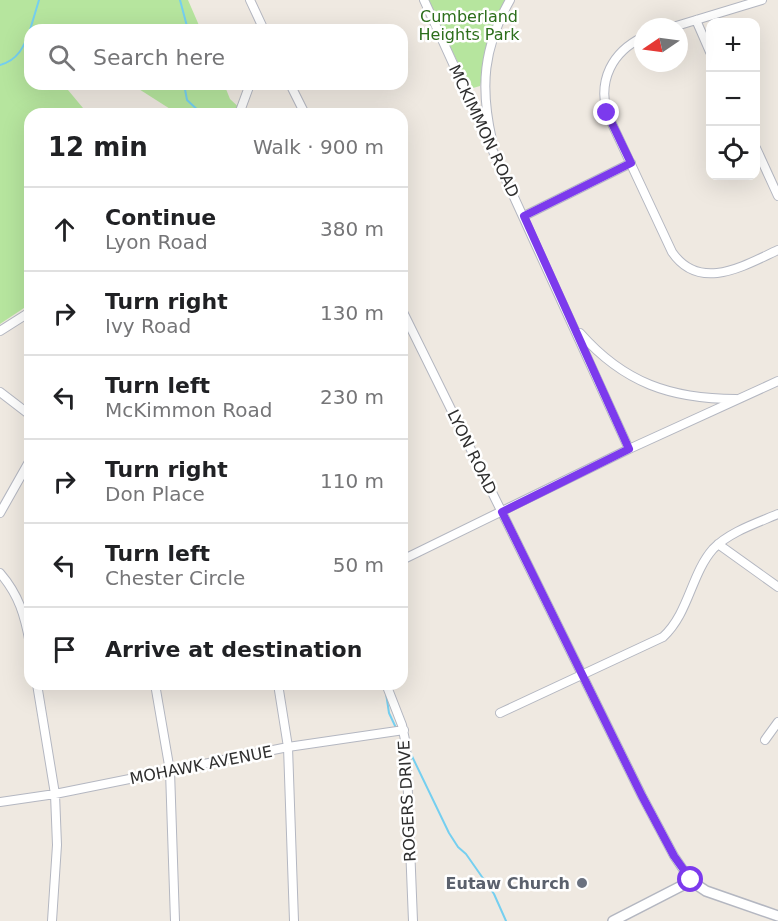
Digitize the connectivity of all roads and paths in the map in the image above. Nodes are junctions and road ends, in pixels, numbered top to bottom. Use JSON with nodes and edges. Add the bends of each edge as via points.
{"nodes":[{"id":1,"x":250,"y":0,"type":"edge"},
{"id":2,"x":424,"y":0,"type":"edge"},
{"id":3,"x":510,"y":0,"type":"edge"},
{"id":4,"x":762,"y":0,"type":"edge"},
{"id":5,"x":696,"y":20,"type":"junction"},
{"id":6,"x":688,"y":22,"type":"edge"},
{"id":7,"x":261,"y":24,"type":"edge"},
{"id":8,"x":706,"y":41,"type":"edge"},
{"id":9,"x":634,"y":43,"type":"edge"},
{"id":10,"x":248,"y":90,"type":"edge"},
{"id":11,"x":293,"y":90,"type":"edge"},
{"id":12,"x":241,"y":108,"type":"edge"},
{"id":13,"x":302,"y":108,"type":"edge"},
{"id":14,"x":495,"y":153,"type":"junction"},
{"id":15,"x":760,"y":157,"type":"edge"},
{"id":16,"x":631,"y":163,"type":"junction"},
{"id":17,"x":778,"y":196,"type":"edge"},
{"id":18,"x":524,"y":216,"type":"junction"},
{"id":19,"x":778,"y":250,"type":"edge"},
{"id":20,"x":24,"y":316,"type":"edge"},
{"id":21,"x":408,"y":322,"type":"edge"},
{"id":22,"x":575,"y":327,"type":"junction"},
{"id":23,"x":0,"y":331,"type":"edge"},
{"id":24,"x":778,"y":381,"type":"edge"},
{"id":25,"x":0,"y":392,"type":"edge"},
{"id":26,"x":741,"y":399,"type":"junction"},
{"id":27,"x":24,"y":410,"type":"edge"},
{"id":28,"x":629,"y":449,"type":"junction"},
{"id":29,"x":24,"y":471,"type":"edge"},
{"id":30,"x":502,"y":512,"type":"junction"},
{"id":31,"x":0,"y":513,"type":"edge"},
{"id":32,"x":778,"y":514,"type":"edge"},
{"id":33,"x":718,"y":544,"type":"junction"},
{"id":34,"x":408,"y":557,"type":"edge"},
{"id":35,"x":0,"y":573,"type":"edge"},
{"id":36,"x":778,"y":587,"type":"edge"},
{"id":37,"x":24,"y":614,"type":"edge"},
{"id":38,"x":582,"y":675,"type":"junction"},
{"id":39,"x":38,"y":690,"type":"edge"},
{"id":40,"x":156,"y":690,"type":"edge"},
{"id":41,"x":279,"y":690,"type":"edge"},
{"id":42,"x":388,"y":690,"type":"edge"},
{"id":43,"x":500,"y":712,"type":"dead end"},
{"id":44,"x":778,"y":722,"type":"edge"},
{"id":45,"x":404,"y":730,"type":"junction"},
{"id":46,"x":765,"y":740,"type":"dead end"},
{"id":47,"x":288,"y":747,"type":"junction"},
{"id":48,"x":170,"y":771,"type":"junction"},
{"id":49,"x":55,"y":794,"type":"junction"},
{"id":50,"x":0,"y":802,"type":"edge"},
{"id":51,"x":691,"y":880,"type":"junction"},
{"id":52,"x":778,"y":916,"type":"edge"},
{"id":53,"x":52,"y":921,"type":"edge"},
{"id":54,"x":175,"y":921,"type":"edge"},
{"id":55,"x":294,"y":921,"type":"edge"},
{"id":56,"x":413,"y":921,"type":"edge"},
{"id":57,"x":613,"y":921,"type":"edge"}],
"edges":[{"from":1,"to":7,"type":"street"},
{"from":2,"to":14,"type":"street","name":"MCKIMMON ROAD"},
{"from":3,"to":14,"type":"street","via":[[491,45],[485,79],[486,113]]},
{"from":4,"to":5,"type":"street"},
{"from":5,"to":6,"type":"street"},
{"from":5,"to":8,"type":"street"},
{"from":9,"to":16,"type":"street","via":[[620,52],[609,69],[603,93],[607,113]]},
{"from":10,"to":12,"type":"street"},
{"from":11,"to":13,"type":"street"},
{"from":14,"to":18,"type":"street","name":"MCKIMMON ROAD"},
{"from":15,"to":17,"type":"street"},
{"from":16,"to":18,"type":"street"},
{"from":16,"to":19,"type":"street","via":[[672,252],[686,266],[705,273],[725,273]]},
{"from":18,"to":22,"type":"street","name":"MCKIMMON ROAD"},
{"from":20,"to":23,"type":"street"},
{"from":21,"to":30,"type":"street","name":"LYON ROAD"},
{"from":22,"to":26,"type":"street","name":"MCKIMMON ROAD","via":[[606,360],[647,384],[692,397]]},
{"from":22,"to":28,"type":"street","name":"MCKIMMON ROAD"},
{"from":24,"to":26,"type":"street","name":"MCKIMMON ROAD"},
{"from":25,"to":27,"type":"street"},
{"from":26,"to":28,"type":"street","name":"MCKIMMON ROAD"},
{"from":28,"to":30,"type":"street"},
{"from":29,"to":31,"type":"street"},
{"from":30,"to":34,"type":"street"},
{"from":30,"to":38,"type":"street","name":"LYON ROAD"},
{"from":32,"to":33,"type":"street"},
{"from":33,"to":36,"type":"street"},
{"from":33,"to":38,"type":"street","via":[[706,559],[670,630],[655,642]]},
{"from":35,"to":37,"type":"street"},
{"from":38,"to":43,"type":"street"},
{"from":38,"to":51,"type":"street","name":"LYON ROAD","via":[[674,856]]},
{"from":39,"to":49,"type":"street"},
{"from":40,"to":48,"type":"street"},
{"from":41,"to":47,"type":"street"},
{"from":42,"to":45,"type":"street","name":"ROGERS DRIVE"},
{"from":44,"to":46,"type":"street"},
{"from":45,"to":47,"type":"street","name":"MOHAWK AVENUE"},
{"from":45,"to":56,"type":"street","name":"ROGERS DRIVE"},
{"from":47,"to":48,"type":"street","name":"MOHAWK AVENUE"},
{"from":47,"to":55,"type":"street"},
{"from":48,"to":49,"type":"street","name":"MOHAWK AVENUE"},
{"from":48,"to":54,"type":"street"},
{"from":49,"to":50,"type":"street","name":"MOHAWK AVENUE"},
{"from":49,"to":53,"type":"street","via":[[57,845]]},
{"from":51,"to":52,"type":"street","via":[[706,891]]},
{"from":51,"to":57,"type":"street"}]}
